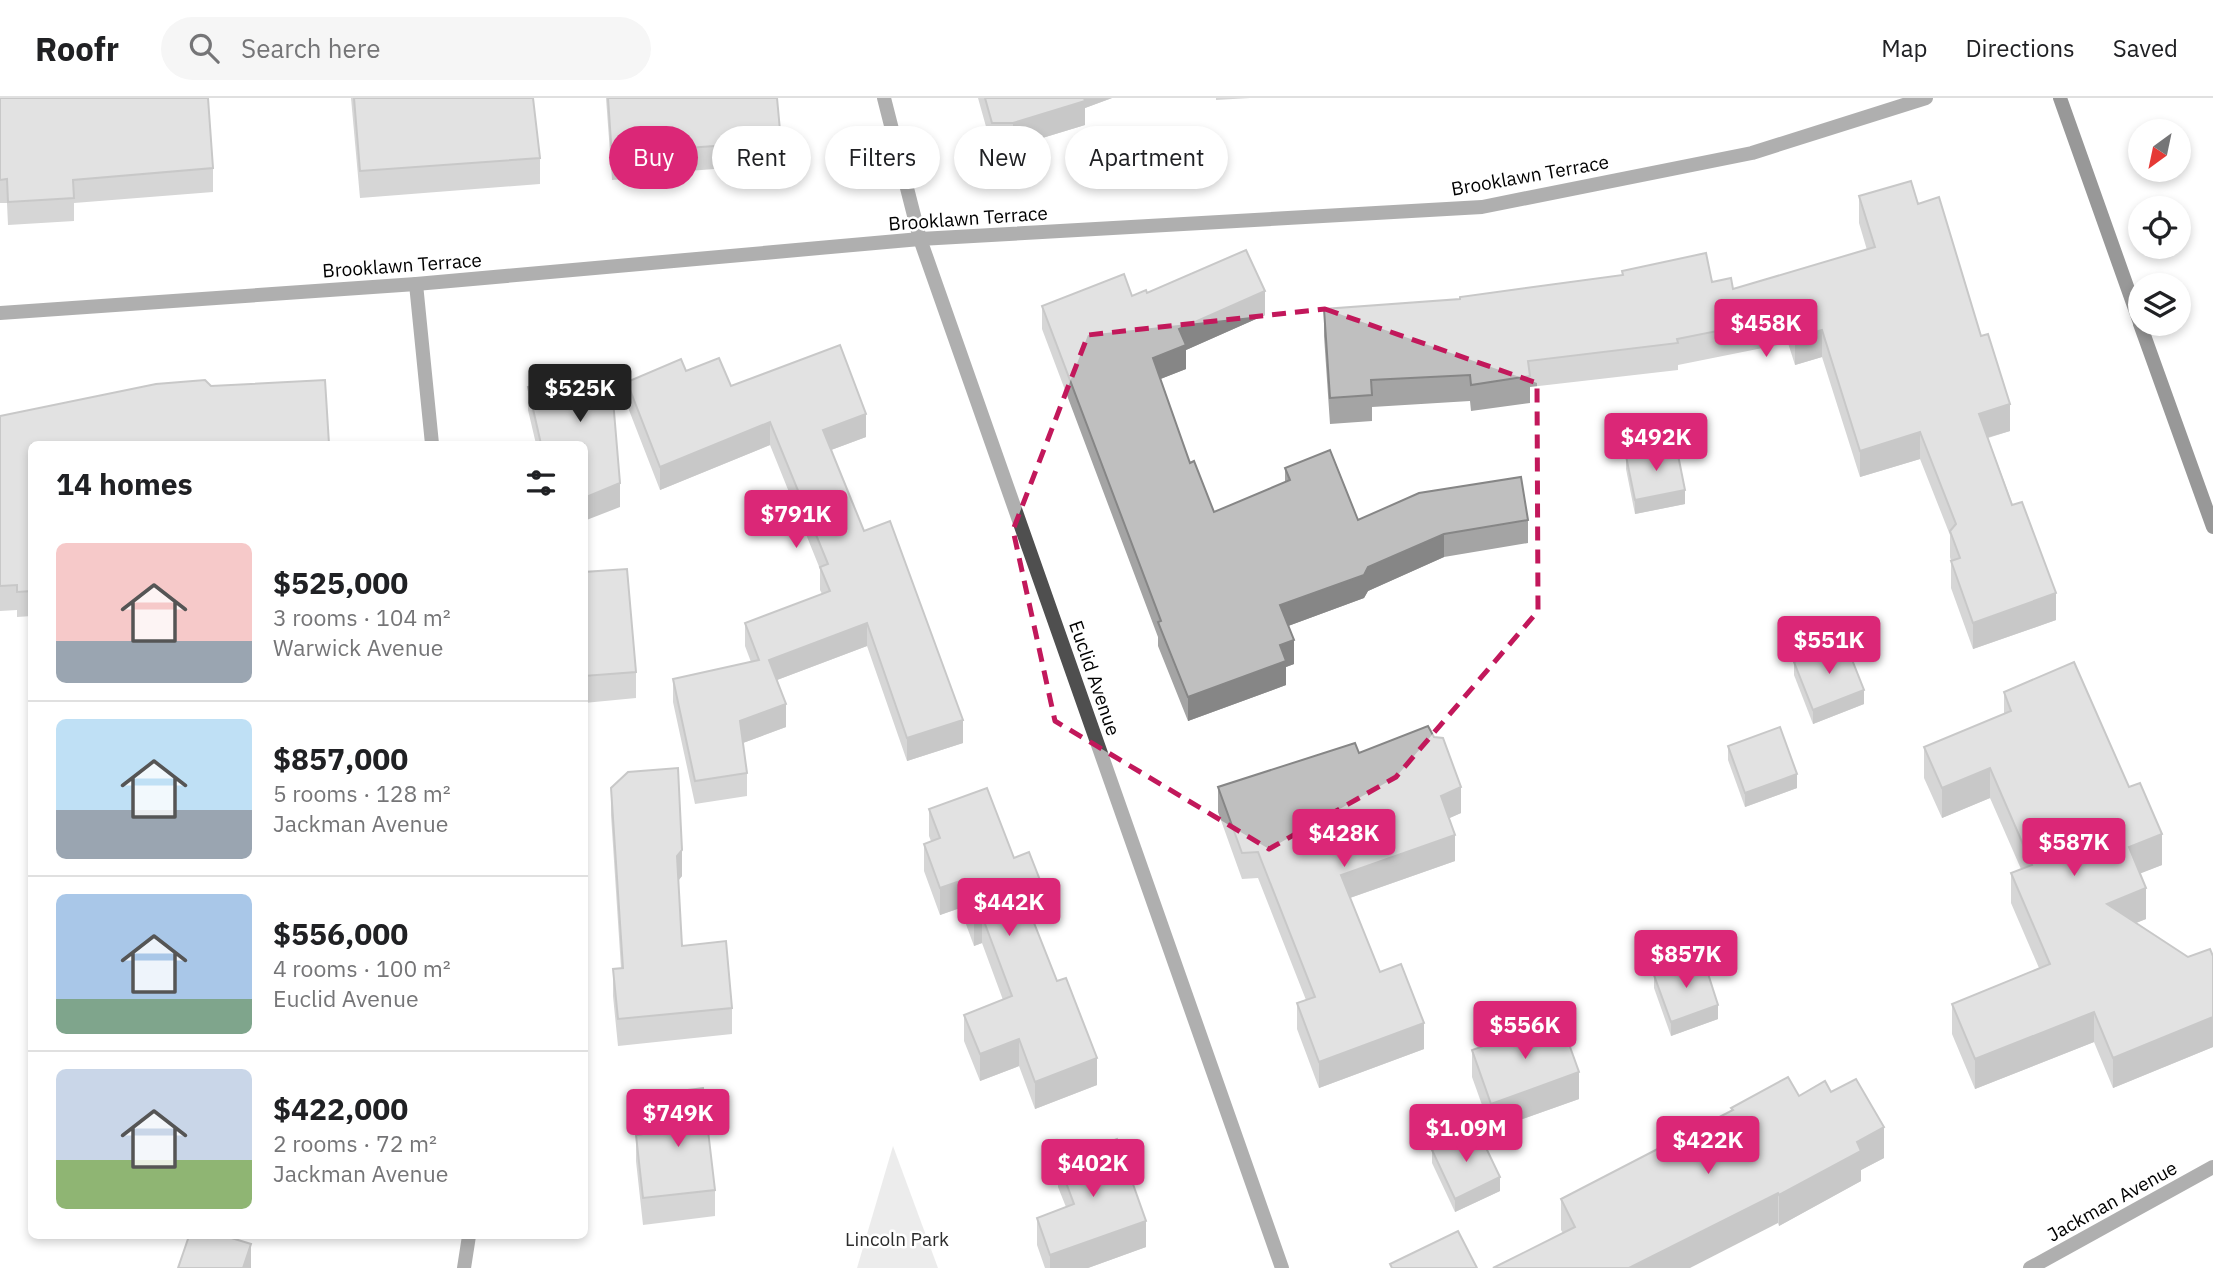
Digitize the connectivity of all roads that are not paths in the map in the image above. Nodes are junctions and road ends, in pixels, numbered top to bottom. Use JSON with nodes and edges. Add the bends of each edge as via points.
{"nodes":[{"id":1,"x":884,"y":98,"type":"edge"},
{"id":2,"x":1926,"y":98,"type":"edge"},
{"id":3,"x":2060,"y":98,"type":"edge"},
{"id":4,"x":920,"y":239,"type":"junction"},
{"id":5,"x":416,"y":284,"type":"junction"},
{"id":6,"x":2128,"y":289,"type":"edge"},
{"id":7,"x":0,"y":313,"type":"edge"},
{"id":8,"x":2145,"y":336,"type":"edge"},
{"id":9,"x":432,"y":441,"type":"edge"},
{"id":10,"x":2213,"y":527,"type":"edge"},
{"id":11,"x":2213,"y":1167,"type":"edge"},
{"id":12,"x":469,"y":1239,"type":"edge"},
{"id":13,"x":464,"y":1268,"type":"edge"},
{"id":14,"x":1282,"y":1268,"type":"edge"},
{"id":15,"x":2030,"y":1268,"type":"edge"}],
"edges":[{"from":1,"to":4,"type":"street","name":"Euclid Avenue"},
{"from":2,"to":4,"type":"street","name":"Brooklawn Terrace","via":[[1752,153],[1482,207]]},
{"from":3,"to":6,"type":"main road"},
{"from":4,"to":5,"type":"street","name":"Brooklawn Terrace"},
{"from":4,"to":14,"type":"street","name":"Euclid Avenue"},
{"from":5,"to":7,"type":"street","name":"Brooklawn Terrace"},
{"from":5,"to":9,"type":"street"},
{"from":8,"to":10,"type":"main road"},
{"from":11,"to":15,"type":"street","name":"Jackman Avenue"},
{"from":12,"to":13,"type":"street"}]}
